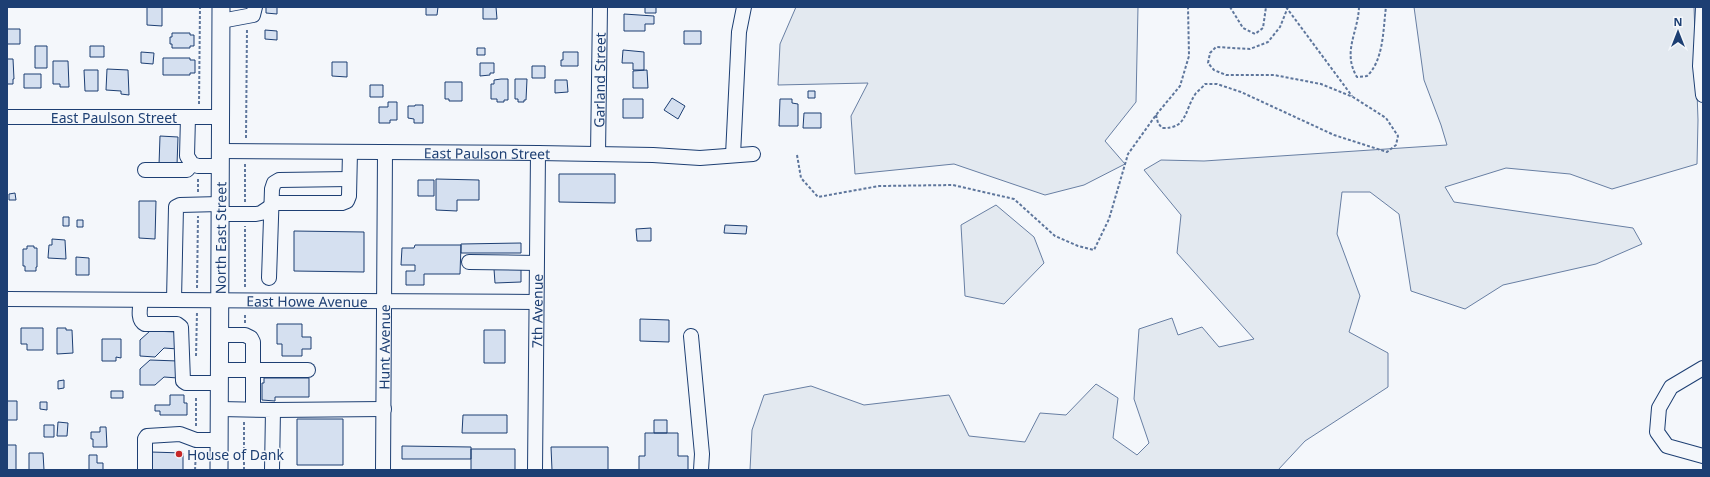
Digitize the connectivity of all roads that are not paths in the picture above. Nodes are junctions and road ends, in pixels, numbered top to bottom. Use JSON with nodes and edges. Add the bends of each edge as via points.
{"nodes":[{"id":1,"x":255,"y":7,"type":"edge"},
{"id":2,"x":600,"y":7,"type":"edge"},
{"id":3,"x":744,"y":7,"type":"edge"},
{"id":4,"x":1703,"y":7,"type":"edge"},
{"id":5,"x":221,"y":14,"type":"edge"},
{"id":6,"x":1703,"y":95,"type":"edge"},
{"id":7,"x":7,"y":117,"type":"edge"},
{"id":8,"x":193,"y":117,"type":"junction"},
{"id":9,"x":221,"y":117,"type":"junction"},
{"id":10,"x":350,"y":152,"type":"junction"},
{"id":11,"x":385,"y":152,"type":"junction"},
{"id":12,"x":538,"y":153,"type":"junction"},
{"id":13,"x":598,"y":154,"type":"junction"},
{"id":14,"x":753,"y":154,"type":"dead end"},
{"id":15,"x":733,"y":155,"type":"junction"},
{"id":16,"x":221,"y":158,"type":"junction"},
{"id":17,"x":195,"y":165,"type":"junction"},
{"id":18,"x":145,"y":170,"type":"dead end"},
{"id":19,"x":349,"y":179,"type":"junction"},
{"id":20,"x":271,"y":206,"type":"junction"},
{"id":21,"x":220,"y":209,"type":"junction"},
{"id":22,"x":469,"y":262,"type":"dead end"},
{"id":23,"x":536,"y":263,"type":"junction"},
{"id":24,"x":269,"y":278,"type":"dead end"},
{"id":25,"x":7,"y":299,"type":"edge"},
{"id":26,"x":141,"y":300,"type":"junction"},
{"id":27,"x":174,"y":300,"type":"junction"},
{"id":28,"x":220,"y":300,"type":"junction"},
{"id":29,"x":384,"y":302,"type":"junction"},
{"id":30,"x":536,"y":302,"type":"junction"},
{"id":31,"x":220,"y":335,"type":"junction"},
{"id":32,"x":691,"y":336,"type":"dead end"},
{"id":33,"x":1703,"y":368,"type":"edge"},
{"id":34,"x":253,"y":370,"type":"junction"},
{"id":35,"x":308,"y":370,"type":"dead end"},
{"id":36,"x":220,"y":377,"type":"junction"},
{"id":37,"x":220,"y":409,"type":"junction"},
{"id":38,"x":253,"y":409,"type":"junction"},
{"id":39,"x":384,"y":409,"type":"junction"},
{"id":40,"x":273,"y":410,"type":"junction"},
{"id":41,"x":220,"y":440,"type":"junction"},
{"id":42,"x":1703,"y":456,"type":"edge"},
{"id":43,"x":145,"y":470,"type":"edge"},
{"id":44,"x":219,"y":470,"type":"edge"},
{"id":45,"x":272,"y":470,"type":"edge"},
{"id":46,"x":384,"y":470,"type":"edge"},
{"id":47,"x":535,"y":470,"type":"edge"},
{"id":48,"x":701,"y":470,"type":"edge"}],
"edges":[{"from":1,"to":5,"type":"street","via":[[253,16]]},
{"from":2,"to":13,"type":"street","name":"Garland Street"},
{"from":3,"to":15,"type":"street","via":[[739,32]]},
{"from":4,"to":6,"type":"street","via":[[1700,66]]},
{"from":5,"to":9,"type":"main road","name":"North East Street"},
{"from":7,"to":8,"type":"street","name":"East Paulson Street"},
{"from":8,"to":9,"type":"street","name":"East Paulson Street"},
{"from":8,"to":17,"type":"street","via":[[188,156]]},
{"from":9,"to":16,"type":"main road","name":"North East Street"},
{"from":10,"to":11,"type":"street","name":"East Paulson Street"},
{"from":10,"to":16,"type":"street","name":"East Paulson Street"},
{"from":10,"to":19,"type":"street"},
{"from":11,"to":12,"type":"street","name":"East Paulson Street"},
{"from":11,"to":29,"type":"street","name":"Hunt Avenue"},
{"from":12,"to":13,"type":"street","name":"East Paulson Street"},
{"from":12,"to":23,"type":"street","name":"7th Avenue"},
{"from":13,"to":15,"type":"street","name":"East Paulson Street","via":[[700,158]]},
{"from":14,"to":15,"type":"street","name":"East Paulson Street"},
{"from":16,"to":17,"type":"street","name":"East Paulson Street"},
{"from":16,"to":21,"type":"main road","name":"North East Street"},
{"from":17,"to":18,"type":"street","name":"East Paulson Street","via":[[187,170]]},
{"from":19,"to":20,"type":"street","via":[[349,196],[347,201],[342,203]]},
{"from":19,"to":20,"type":"street","via":[[279,180],[274,183],[272,189]]},
{"from":20,"to":21,"type":"street","via":[[256,214]]},
{"from":20,"to":24,"type":"street"},
{"from":21,"to":27,"type":"street","via":[[198,205],[176,207]]},
{"from":21,"to":28,"type":"main road","name":"North East Street"},
{"from":22,"to":23,"type":"street"},
{"from":23,"to":30,"type":"street","name":"7th Avenue"},
{"from":25,"to":26,"type":"street","name":"East Howe Avenue"},
{"from":26,"to":27,"type":"street","name":"East Howe Avenue"},
{"from":26,"to":36,"type":"street","via":[[142,323],[177,324],[181,327],[182,376],[186,383]]},
{"from":27,"to":28,"type":"street","name":"East Howe Avenue"},
{"from":28,"to":29,"type":"street","name":"East Howe Avenue"},
{"from":28,"to":31,"type":"main road","name":"North East Street"},
{"from":29,"to":30,"type":"street","name":"East Howe Avenue"},
{"from":29,"to":39,"type":"street","name":"Hunt Avenue"},
{"from":30,"to":47,"type":"street","name":"7th Avenue"},
{"from":31,"to":34,"type":"street","via":[[244,335],[251,338]]},
{"from":31,"to":36,"type":"main road","name":"North East Street"},
{"from":32,"to":48,"type":"street","via":[[702,454]]},
{"from":33,"to":42,"type":"street","via":[[1671,387],[1659,408],[1657,432],[1668,446]]},
{"from":34,"to":35,"type":"street"},
{"from":34,"to":36,"type":"street"},
{"from":34,"to":38,"type":"street"},
{"from":36,"to":37,"type":"main road","name":"North East Street"},
{"from":37,"to":38,"type":"street"},
{"from":37,"to":41,"type":"main road","name":"North East Street"},
{"from":38,"to":40,"type":"street"},
{"from":39,"to":40,"type":"street"},
{"from":39,"to":46,"type":"street","name":"Hunt Avenue"},
{"from":40,"to":45,"type":"street"},
{"from":41,"to":43,"type":"street","via":[[196,440],[180,434],[147,436],[144,439]]},
{"from":41,"to":44,"type":"main road","name":"North East Street"}]}
